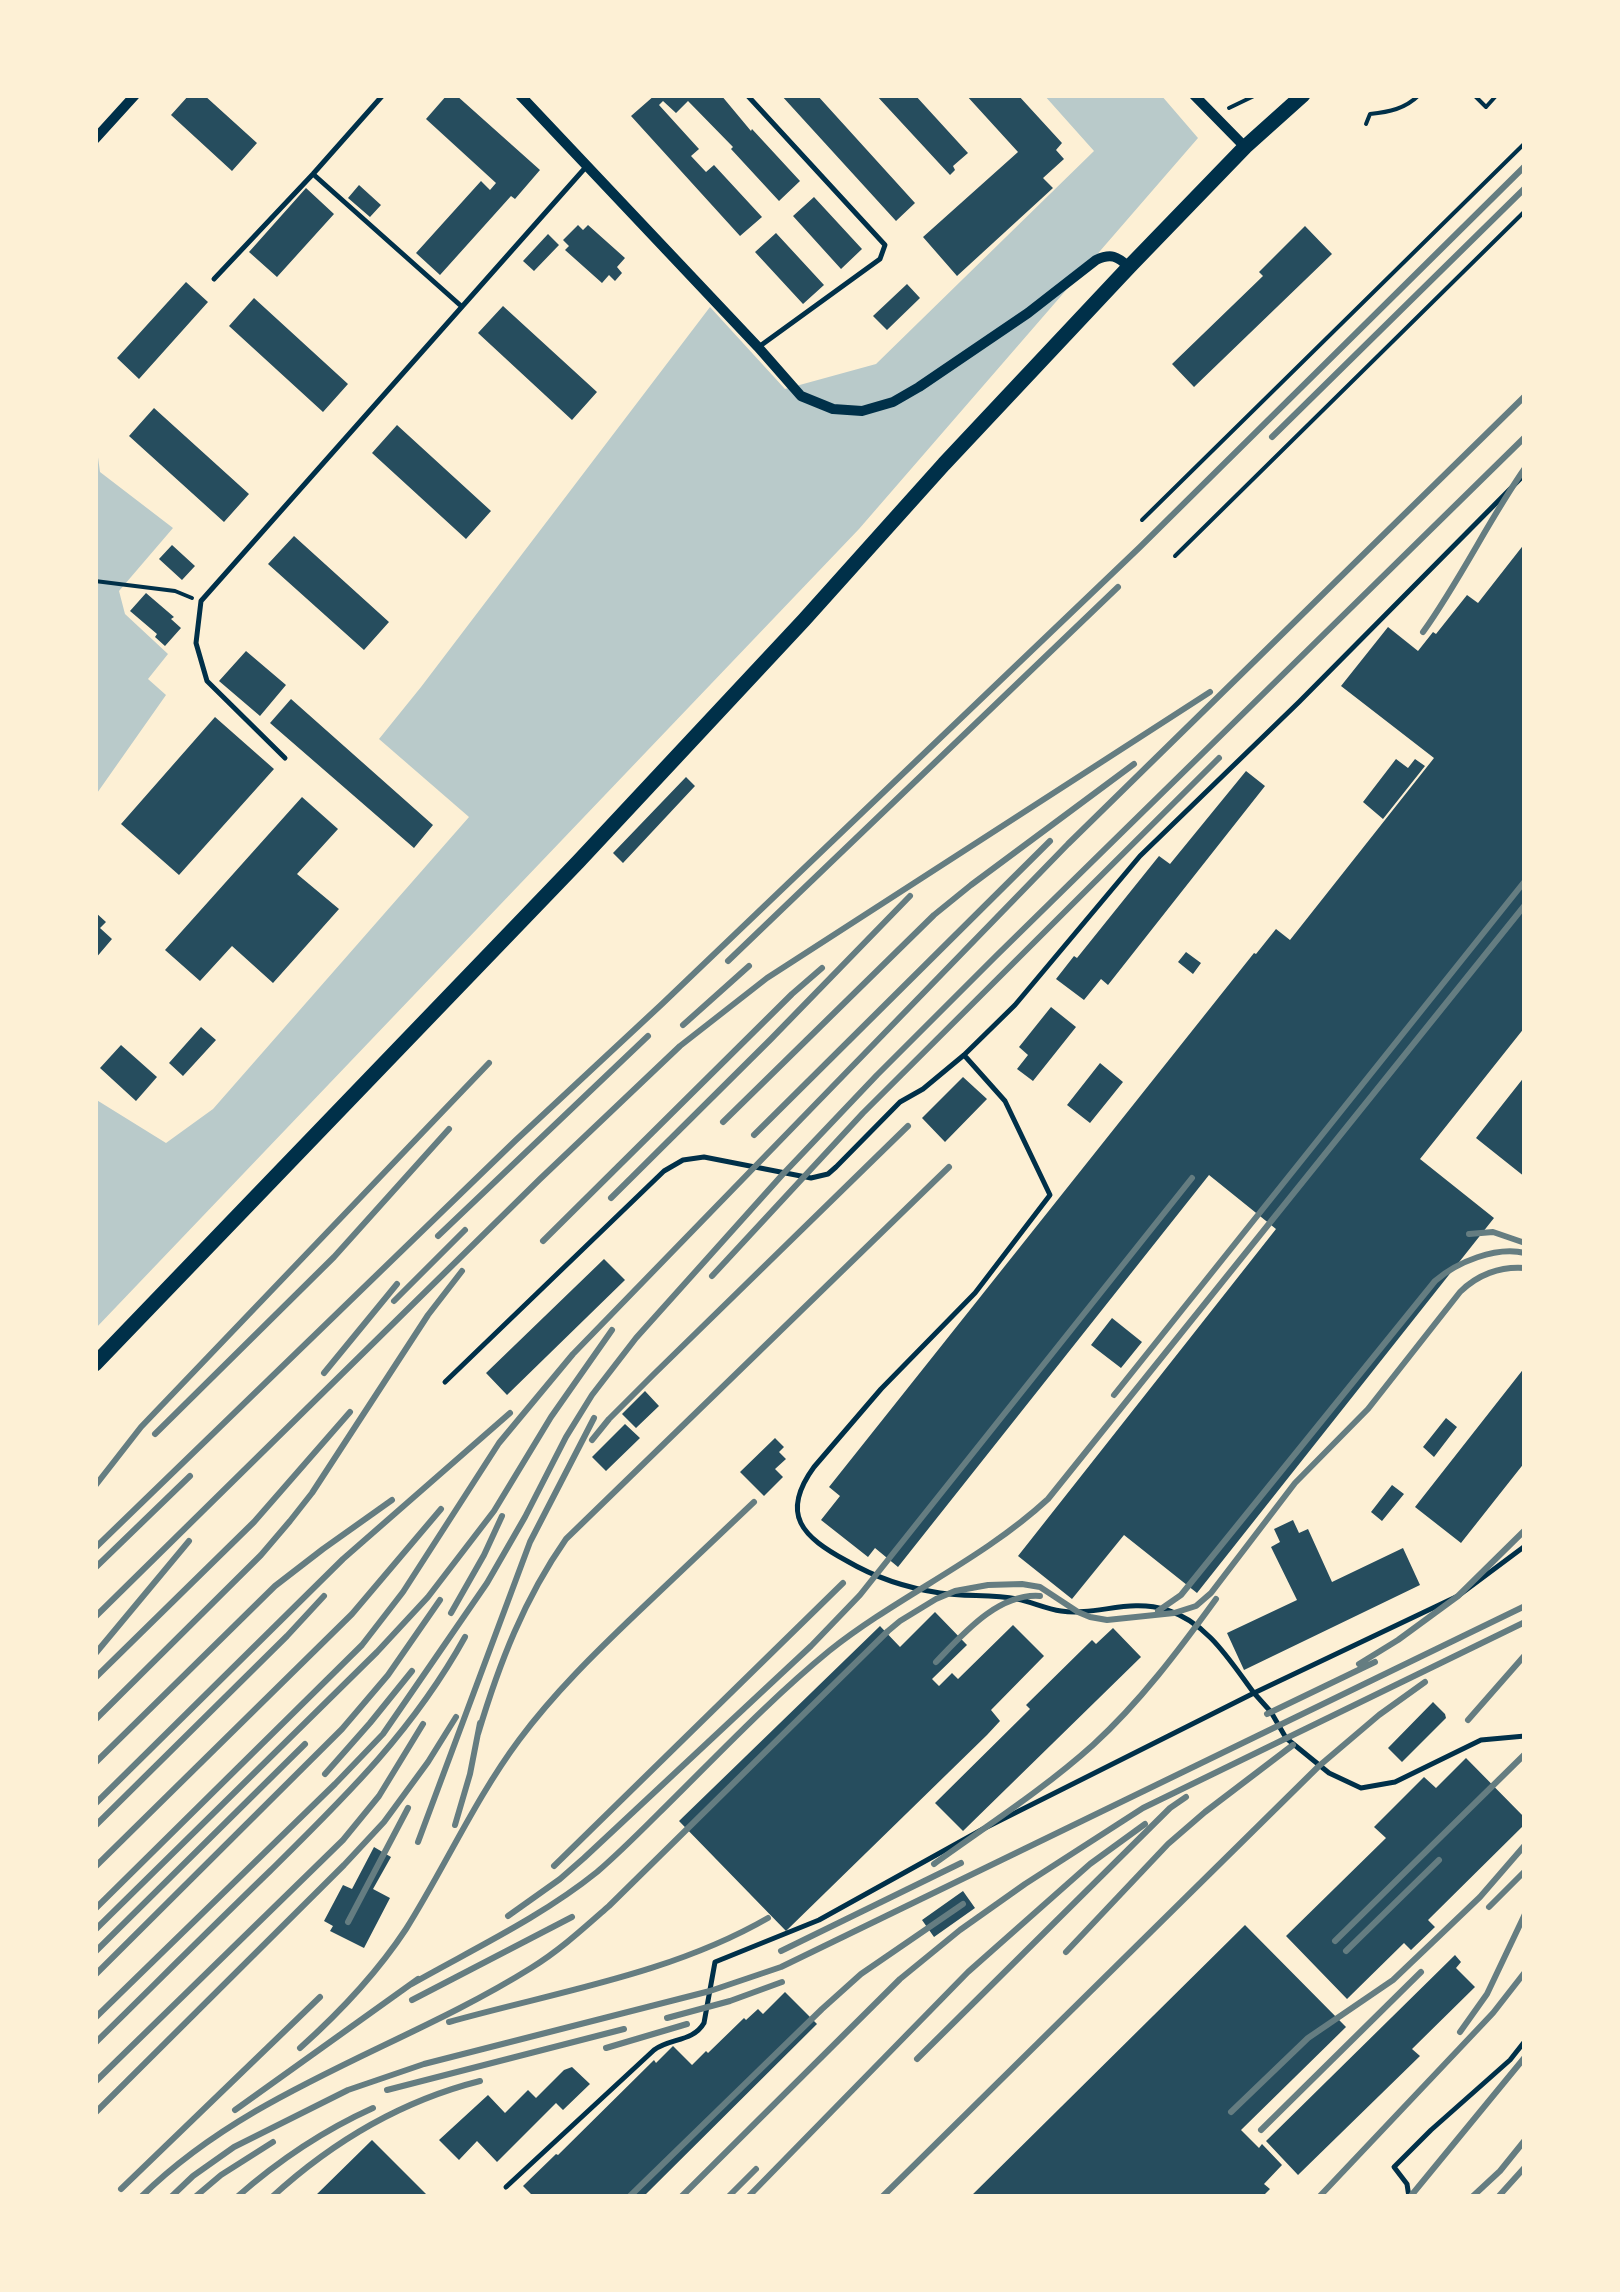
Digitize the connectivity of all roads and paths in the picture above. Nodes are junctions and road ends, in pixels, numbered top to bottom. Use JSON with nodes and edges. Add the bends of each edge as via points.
{"nodes":[{"id":1,"x":135,"y":95,"type":"edge"},
{"id":2,"x":384,"y":95,"type":"edge"},
{"id":3,"x":520,"y":95,"type":"edge"},
{"id":4,"x":747,"y":95,"type":"edge"},
{"id":5,"x":1194,"y":95,"type":"edge"},
{"id":6,"x":1256,"y":95,"type":"edge"},
{"id":7,"x":1303,"y":95,"type":"edge"},
{"id":8,"x":1419,"y":95,"type":"edge"},
{"id":9,"x":1474,"y":95,"type":"edge"},
{"id":10,"x":1492,"y":95,"type":"edge"},
{"id":11,"x":1214,"y":116,"type":"junction"},
{"id":12,"x":1366,"y":124,"type":"dead end"},
{"id":13,"x":95,"y":138,"type":"edge"},
{"id":14,"x":1525,"y":144,"type":"edge"},
{"id":15,"x":1245,"y":147,"type":"junction"},
{"id":16,"x":588,"y":166,"type":"junction"},
{"id":17,"x":313,"y":174,"type":"junction"},
{"id":18,"x":1525,"y":211,"type":"edge"},
{"id":19,"x":1129,"y":267,"type":"junction"},
{"id":20,"x":214,"y":280,"type":"dead end"},
{"id":21,"x":461,"y":306,"type":"junction"},
{"id":22,"x":758,"y":347,"type":"junction"},
{"id":23,"x":1525,"y":474,"type":"edge"},
{"id":24,"x":1142,"y":520,"type":"dead end"},
{"id":25,"x":1175,"y":556,"type":"dead end"},
{"id":26,"x":95,"y":580,"type":"edge"},
{"id":27,"x":201,"y":602,"type":"junction"},
{"id":28,"x":285,"y":758,"type":"dead end"},
{"id":29,"x":964,"y":1055,"type":"junction"},
{"id":30,"x":95,"y":1364,"type":"edge"},
{"id":31,"x":446,"y":1382,"type":"dead end"},
{"id":32,"x":1525,"y":1546,"type":"edge"},
{"id":33,"x":1254,"y":1693,"type":"junction"},
{"id":34,"x":1525,"y":1736,"type":"edge"},
{"id":35,"x":1525,"y":2041,"type":"edge"},
{"id":36,"x":506,"y":2187,"type":"dead end"},
{"id":37,"x":1409,"y":2197,"type":"edge"}],
"edges":[{"from":1,"to":13,"type":"street"},
{"from":2,"to":17,"type":"lane"},
{"from":3,"to":16,"type":"street"},
{"from":4,"to":22,"type":"lane","via":[[885,245],[880,259]]},
{"from":5,"to":11,"type":"street"},
{"from":6,"to":11,"type":"path"},
{"from":7,"to":15,"type":"main road"},
{"from":8,"to":12,"type":"path","via":[[1409,105],[1370,114]]},
{"from":9,"to":10,"type":"path","via":[[1486,107]]},
{"from":11,"to":15,"type":"street"},
{"from":14,"to":24,"type":"path"},
{"from":15,"to":19,"type":"main road"},
{"from":16,"to":21,"type":"lane"},
{"from":16,"to":22,"type":"street"},
{"from":17,"to":20,"type":"lane"},
{"from":17,"to":21,"type":"lane"},
{"from":18,"to":25,"type":"path"},
{"from":19,"to":22,"type":"street","via":[[1116,256],[1096,260],[919,387],[862,411],[832,409],[801,396]]},
{"from":19,"to":30,"type":"main road","via":[[578,862]]},
{"from":21,"to":27,"type":"lane"},
{"from":23,"to":29,"type":"lane","via":[[1140,856],[1015,1005]]},
{"from":26,"to":27,"type":"path","via":[[175,591]]},
{"from":27,"to":28,"type":"lane","via":[[196,643],[207,682]]},
{"from":29,"to":31,"type":"lane","via":[[900,1102],[828,1174],[803,1177],[704,1158],[664,1170]]},
{"from":29,"to":33,"type":"lane","via":[[1005,1102],[1050,1195],[974,1294],[880,1389],[804,1480],[800,1523],[820,1547],[874,1576],[920,1590],[1016,1598],[1059,1611],[1164,1609],[1209,1634]]},
{"from":32,"to":33,"type":"lane","via":[[1458,1596]]},
{"from":33,"to":34,"type":"lane","via":[[1286,1738],[1361,1788],[1395,1782],[1481,1740]]},
{"from":33,"to":36,"type":"lane","via":[[982,1829],[819,1920],[715,1962],[699,2031],[654,2050]]},
{"from":35,"to":37,"type":"lane","via":[[1394,2167]]}]}
